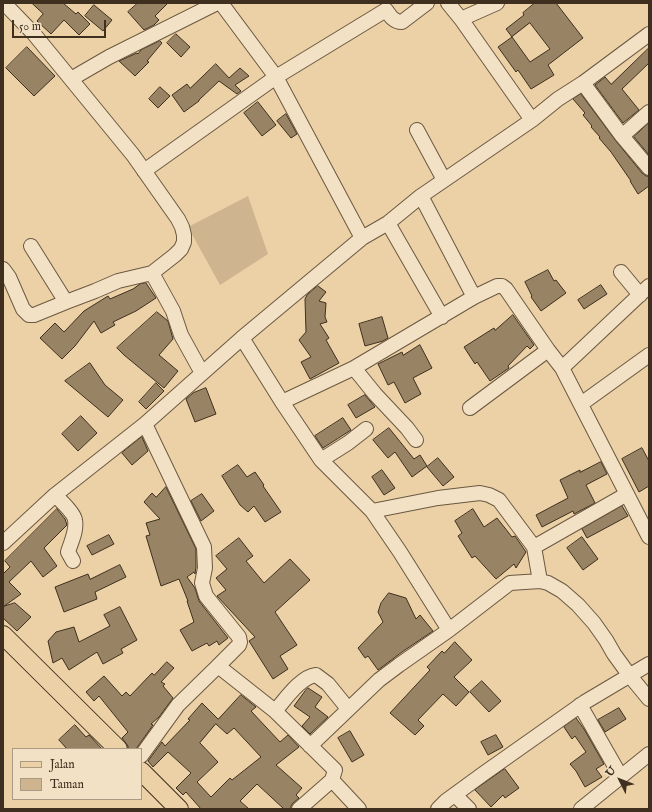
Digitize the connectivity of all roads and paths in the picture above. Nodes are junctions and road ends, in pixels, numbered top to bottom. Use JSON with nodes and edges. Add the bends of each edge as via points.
{"nodes":[{"id":1,"x":4,"y":3,"type":"edge"},
{"id":2,"x":217,"y":3,"type":"edge"},
{"id":3,"x":221,"y":3,"type":"edge"},
{"id":4,"x":427,"y":3,"type":"edge"},
{"id":5,"x":448,"y":3,"type":"edge"},
{"id":6,"x":497,"y":3,"type":"edge"},
{"id":7,"x":384,"y":7,"type":"edge"},
{"id":8,"x":461,"y":19,"type":"junction"},
{"id":9,"x":649,"y":34,"type":"edge"},
{"id":10,"x":276,"y":77,"type":"junction"},
{"id":11,"x":71,"y":78,"type":"junction"},
{"id":12,"x":583,"y":83,"type":"junction"},
{"id":13,"x":649,"y":112,"type":"edge"},
{"id":14,"x":532,"y":120,"type":"junction"},
{"id":15,"x":417,"y":130,"type":"dead end"},
{"id":16,"x":622,"y":136,"type":"junction"},
{"id":17,"x":649,"y":168,"type":"edge"},
{"id":18,"x":144,"y":171,"type":"junction"},
{"id":19,"x":444,"y":180,"type":"junction"},
{"id":20,"x":421,"y":196,"type":"junction"},
{"id":21,"x":388,"y":223,"type":"junction"},
{"id":22,"x":362,"y":238,"type":"junction"},
{"id":23,"x":31,"y":246,"type":"dead end"},
{"id":24,"x":3,"y":269,"type":"edge"},
{"id":25,"x":621,"y":272,"type":"dead end"},
{"id":26,"x":152,"y":273,"type":"junction"},
{"id":27,"x":644,"y":290,"type":"edge"},
{"id":28,"x":474,"y":297,"type":"junction"},
{"id":29,"x":66,"y":302,"type":"junction"},
{"id":30,"x":442,"y":316,"type":"junction"},
{"id":31,"x":242,"y":338,"type":"junction"},
{"id":32,"x":548,"y":350,"type":"junction"},
{"id":33,"x":649,"y":355,"type":"edge"},
{"id":34,"x":354,"y":368,"type":"junction"},
{"id":35,"x":562,"y":368,"type":"junction"},
{"id":36,"x":202,"y":373,"type":"junction"},
{"id":37,"x":282,"y":402,"type":"junction"},
{"id":38,"x":581,"y":404,"type":"junction"},
{"id":39,"x":470,"y":408,"type":"dead end"},
{"id":40,"x":145,"y":424,"type":"junction"},
{"id":41,"x":366,"y":429,"type":"dead end"},
{"id":42,"x":416,"y":440,"type":"dead end"},
{"id":43,"x":321,"y":460,"type":"junction"},
{"id":44,"x":627,"y":494,"type":"junction"},
{"id":45,"x":55,"y":495,"type":"junction"},
{"id":46,"x":372,"y":511,"type":"junction"},
{"id":47,"x":644,"y":514,"type":"edge"},
{"id":48,"x":649,"y":537,"type":"edge"},
{"id":49,"x":3,"y":543,"type":"edge"},
{"id":50,"x":534,"y":547,"type":"junction"},
{"id":51,"x":73,"y":562,"type":"dead end"},
{"id":52,"x":540,"y":581,"type":"junction"},
{"id":53,"x":449,"y":630,"type":"junction"},
{"id":54,"x":3,"y":635,"type":"edge"},
{"id":55,"x":649,"y":664,"type":"edge"},
{"id":56,"x":218,"y":666,"type":"junction"},
{"id":57,"x":630,"y":676,"type":"junction"},
{"id":58,"x":649,"y":699,"type":"edge"},
{"id":59,"x":580,"y":705,"type":"junction"},
{"id":60,"x":350,"y":707,"type":"junction"},
{"id":61,"x":275,"y":711,"type":"junction"},
{"id":62,"x":310,"y":746,"type":"junction"},
{"id":63,"x":117,"y":748,"type":"edge"},
{"id":64,"x":649,"y":754,"type":"edge"},
{"id":65,"x":142,"y":755,"type":"edge"},
{"id":66,"x":142,"y":772,"type":"edge"},
{"id":67,"x":621,"y":777,"type":"junction"},
{"id":68,"x":332,"y":780,"type":"junction"},
{"id":69,"x":455,"y":795,"type":"junction"},
{"id":70,"x":179,"y":809,"type":"edge"},
{"id":71,"x":299,"y":809,"type":"edge"},
{"id":72,"x":358,"y":809,"type":"edge"},
{"id":73,"x":438,"y":809,"type":"edge"},
{"id":74,"x":469,"y":809,"type":"edge"},
{"id":75,"x":581,"y":809,"type":"edge"}],
"edges":[{"from":1,"to":11,"type":"street"},
{"from":2,"to":11,"type":"street","via":[[109,56]]},
{"from":3,"to":10,"type":"street"},
{"from":4,"to":7,"type":"street","via":[[402,22],[392,19]]},
{"from":5,"to":8,"type":"street"},
{"from":6,"to":8,"type":"street"},
{"from":7,"to":10,"type":"street"},
{"from":8,"to":14,"type":"street"},
{"from":9,"to":12,"type":"street"},
{"from":10,"to":18,"type":"street"},
{"from":10,"to":22,"type":"street"},
{"from":11,"to":18,"type":"street"},
{"from":12,"to":14,"type":"street"},
{"from":12,"to":16,"type":"street"},
{"from":13,"to":16,"type":"street"},
{"from":14,"to":19,"type":"street"},
{"from":15,"to":19,"type":"street"},
{"from":16,"to":17,"type":"street"},
{"from":18,"to":26,"type":"street","via":[[178,219],[184,235],[181,248]]},
{"from":19,"to":20,"type":"street"},
{"from":20,"to":21,"type":"street"},
{"from":20,"to":28,"type":"street"},
{"from":21,"to":22,"type":"street"},
{"from":21,"to":30,"type":"street"},
{"from":22,"to":31,"type":"street"},
{"from":23,"to":29,"type":"street"},
{"from":24,"to":29,"type":"street","via":[[23,309],[29,315]]},
{"from":25,"to":27,"type":"street"},
{"from":26,"to":29,"type":"street","via":[[118,281]]},
{"from":26,"to":36,"type":"street"},
{"from":27,"to":35,"type":"street"},
{"from":28,"to":30,"type":"street"},
{"from":28,"to":32,"type":"street","via":[[502,286]]},
{"from":30,"to":34,"type":"street"},
{"from":31,"to":36,"type":"street"},
{"from":31,"to":37,"type":"street"},
{"from":32,"to":35,"type":"street"},
{"from":32,"to":39,"type":"street"},
{"from":33,"to":38,"type":"street"},
{"from":34,"to":37,"type":"street"},
{"from":34,"to":42,"type":"street"},
{"from":35,"to":38,"type":"street"},
{"from":36,"to":40,"type":"street"},
{"from":37,"to":43,"type":"street"},
{"from":38,"to":44,"type":"street"},
{"from":40,"to":45,"type":"street"},
{"from":40,"to":56,"type":"street","via":[[204,547],[205,568],[202,583],[206,596],[239,637],[239,644]]},
{"from":41,"to":43,"type":"street"},
{"from":43,"to":46,"type":"street"},
{"from":44,"to":47,"type":"street"},
{"from":44,"to":50,"type":"street"},
{"from":45,"to":49,"type":"street"},
{"from":45,"to":51,"type":"street","via":[[75,519],[75,531],[68,552]]},
{"from":46,"to":50,"type":"street","via":[[480,493],[499,500]]},
{"from":46,"to":53,"type":"street"},
{"from":47,"to":48,"type":"street"},
{"from":50,"to":52,"type":"street"},
{"from":52,"to":53,"type":"street","via":[[510,583]]},
{"from":52,"to":57,"type":"street","via":[[562,591],[578,605],[594,623]]},
{"from":53,"to":60,"type":"street","via":[[394,668]]},
{"from":54,"to":63,"type":"main road"},
{"from":55,"to":57,"type":"street"},
{"from":56,"to":61,"type":"street"},
{"from":56,"to":65,"type":"street","via":[[178,705]]},
{"from":57,"to":58,"type":"street"},
{"from":57,"to":59,"type":"street"},
{"from":59,"to":67,"type":"street"},
{"from":59,"to":69,"type":"street"},
{"from":60,"to":61,"type":"street","via":[[345,706],[328,684],[316,675],[300,683]]},
{"from":60,"to":62,"type":"street"},
{"from":61,"to":62,"type":"street"},
{"from":62,"to":68,"type":"street","via":[[335,770]]},
{"from":64,"to":67,"type":"street"},
{"from":66,"to":70,"type":"main road"},
{"from":67,"to":75,"type":"street"},
{"from":68,"to":71,"type":"street"},
{"from":68,"to":72,"type":"street"},
{"from":69,"to":73,"type":"street"},
{"from":69,"to":74,"type":"street"}]}
